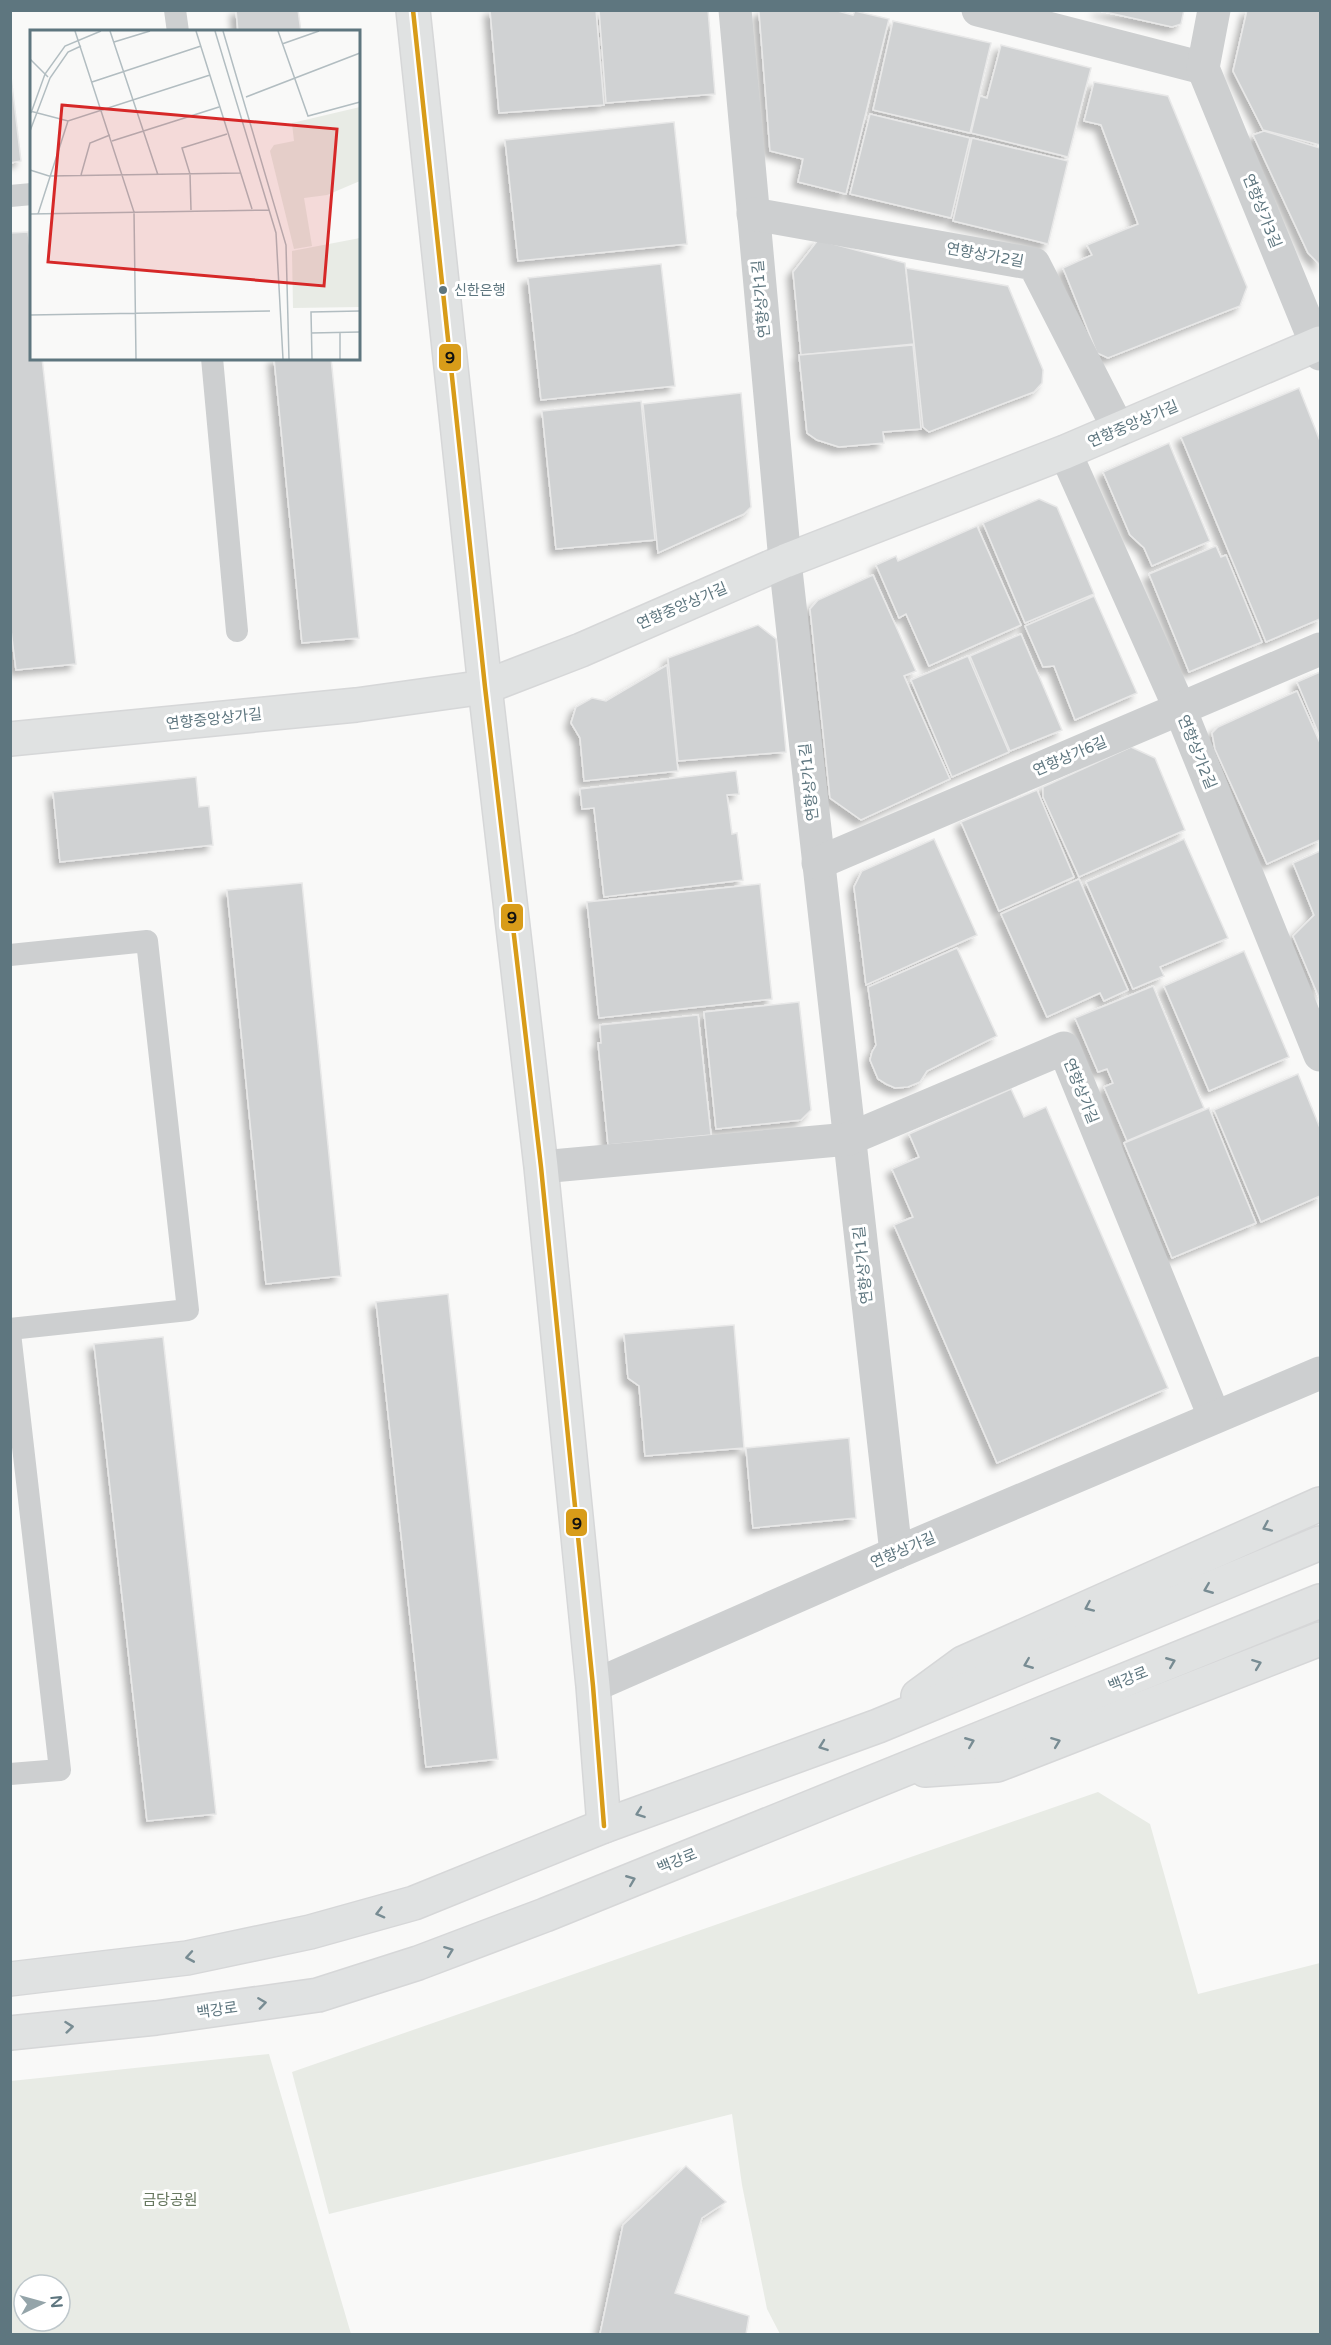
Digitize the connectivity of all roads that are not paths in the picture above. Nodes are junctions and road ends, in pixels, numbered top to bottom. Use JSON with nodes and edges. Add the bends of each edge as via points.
{"nodes":[{"id":1,"x":176,"y":10,"type":"edge"},
{"id":2,"x":413,"y":10,"type":"edge"},
{"id":3,"x":735,"y":10,"type":"edge"},
{"id":4,"x":978,"y":10,"type":"edge"},
{"id":5,"x":1214,"y":10,"type":"edge"},
{"id":6,"x":178,"y":30,"type":"edge"},
{"id":7,"x":1203,"y":68,"type":"junction"},
{"id":8,"x":30,"y":194,"type":"edge"},
{"id":9,"x":10,"y":196,"type":"edge"},
{"id":10,"x":753,"y":214,"type":"junction"},
{"id":11,"x":1319,"y":347,"type":"edge"},
{"id":12,"x":212,"y":360,"type":"edge"},
{"id":13,"x":1119,"y":430,"type":"junction"},
{"id":14,"x":1065,"y":452,"type":"junction"},
{"id":15,"x":785,"y":561,"type":"junction"},
{"id":16,"x":237,"y":631,"type":"dead end"},
{"id":17,"x":1320,"y":649,"type":"edge"},
{"id":18,"x":485,"y":687,"type":"junction"},
{"id":19,"x":1180,"y":710,"type":"junction"},
{"id":20,"x":10,"y":739,"type":"edge"},
{"id":21,"x":818,"y":863,"type":"junction"},
{"id":22,"x":10,"y":955,"type":"edge"},
{"id":23,"x":1320,"y":1055,"type":"edge"},
{"id":24,"x":849,"y":1139,"type":"junction"},
{"id":25,"x":541,"y":1167,"type":"junction"},
{"id":26,"x":10,"y":1331,"type":"edge"},
{"id":27,"x":1320,"y":1373,"type":"edge"},
{"id":28,"x":1214,"y":1416,"type":"junction"},
{"id":29,"x":1320,"y":1504,"type":"edge"},
{"id":30,"x":1320,"y":1543,"type":"edge"},
{"id":31,"x":896,"y":1553,"type":"junction"},
{"id":32,"x":1320,"y":1601,"type":"edge"},
{"id":33,"x":1320,"y":1639,"type":"edge"},
{"id":34,"x":593,"y":1686,"type":"junction"},
{"id":35,"x":878,"y":1726,"type":"junction"},
{"id":36,"x":897,"y":1772,"type":"junction"},
{"id":37,"x":10,"y":1774,"type":"edge"},
{"id":38,"x":604,"y":1826,"type":"junction"},
{"id":39,"x":10,"y":1979,"type":"edge"},
{"id":40,"x":10,"y":2033,"type":"edge"}],
"edges":[{"from":1,"to":6,"type":"lane"},
{"from":2,"to":18,"type":"main road"},
{"from":3,"to":10,"type":"street","name":"연향상가1길"},
{"from":4,"to":7,"type":"street"},
{"from":5,"to":7,"type":"street"},
{"from":7,"to":11,"type":"street","name":"연향상가3길"},
{"from":8,"to":9,"type":"lane"},
{"from":10,"to":13,"type":"street","name":"연향상가2길","via":[[1034,264]]},
{"from":10,"to":15,"type":"street","name":"연향상가1길"},
{"from":11,"to":13,"type":"main road","name":"연향중앙상가길"},
{"from":12,"to":16,"type":"lane"},
{"from":13,"to":14,"type":"main road","name":"연향중앙상가길"},
{"from":14,"to":15,"type":"main road","name":"연향중앙상가길"},
{"from":14,"to":19,"type":"street","name":"연향상가2길"},
{"from":15,"to":18,"type":"main road","name":"연향중앙상가길","via":[[581,650]]},
{"from":15,"to":21,"type":"street","name":"연향상가1길"},
{"from":17,"to":19,"type":"street","name":"연향상가6길"},
{"from":18,"to":20,"type":"main road","name":"연향중앙상가길","via":[[356,705]]},
{"from":18,"to":25,"type":"main road"},
{"from":19,"to":21,"type":"street","name":"연향상가6길"},
{"from":19,"to":23,"type":"street","name":"연향상가2길"},
{"from":21,"to":24,"type":"street","name":"연향상가1길"},
{"from":22,"to":26,"type":"lane","via":[[147,941],[188,1310]]},
{"from":24,"to":25,"type":"street"},
{"from":24,"to":28,"type":"street","name":"연향상가길","via":[[1064,1048]]},
{"from":24,"to":31,"type":"street","name":"연향상가1길"},
{"from":25,"to":34,"type":"main road"},
{"from":26,"to":37,"type":"lane","via":[[60,1770]]},
{"from":27,"to":28,"type":"street","name":"연향상가길"},
{"from":28,"to":31,"type":"street","name":"연향상가길"},
{"from":29,"to":35,"type":"main road","one_way":true,"via":[[963,1663]]},
{"from":30,"to":35,"type":"main road","one_way":true},
{"from":31,"to":34,"type":"street","name":"연향상가길"},
{"from":36,"to":32,"type":"main road","name":"백강로","one_way":true},
{"from":36,"to":33,"type":"main road","one_way":true,"via":[[997,1766]]},
{"from":34,"to":38,"type":"main road"},
{"from":35,"to":38,"type":"main road","one_way":true},
{"from":40,"to":36,"type":"main road","name":"백강로","one_way":true,"via":[[318,1995],[418,1963],[545,1915]]},
{"from":38,"to":39,"type":"main road","one_way":true,"via":[[414,1903],[310,1932],[187,1958]]}]}
